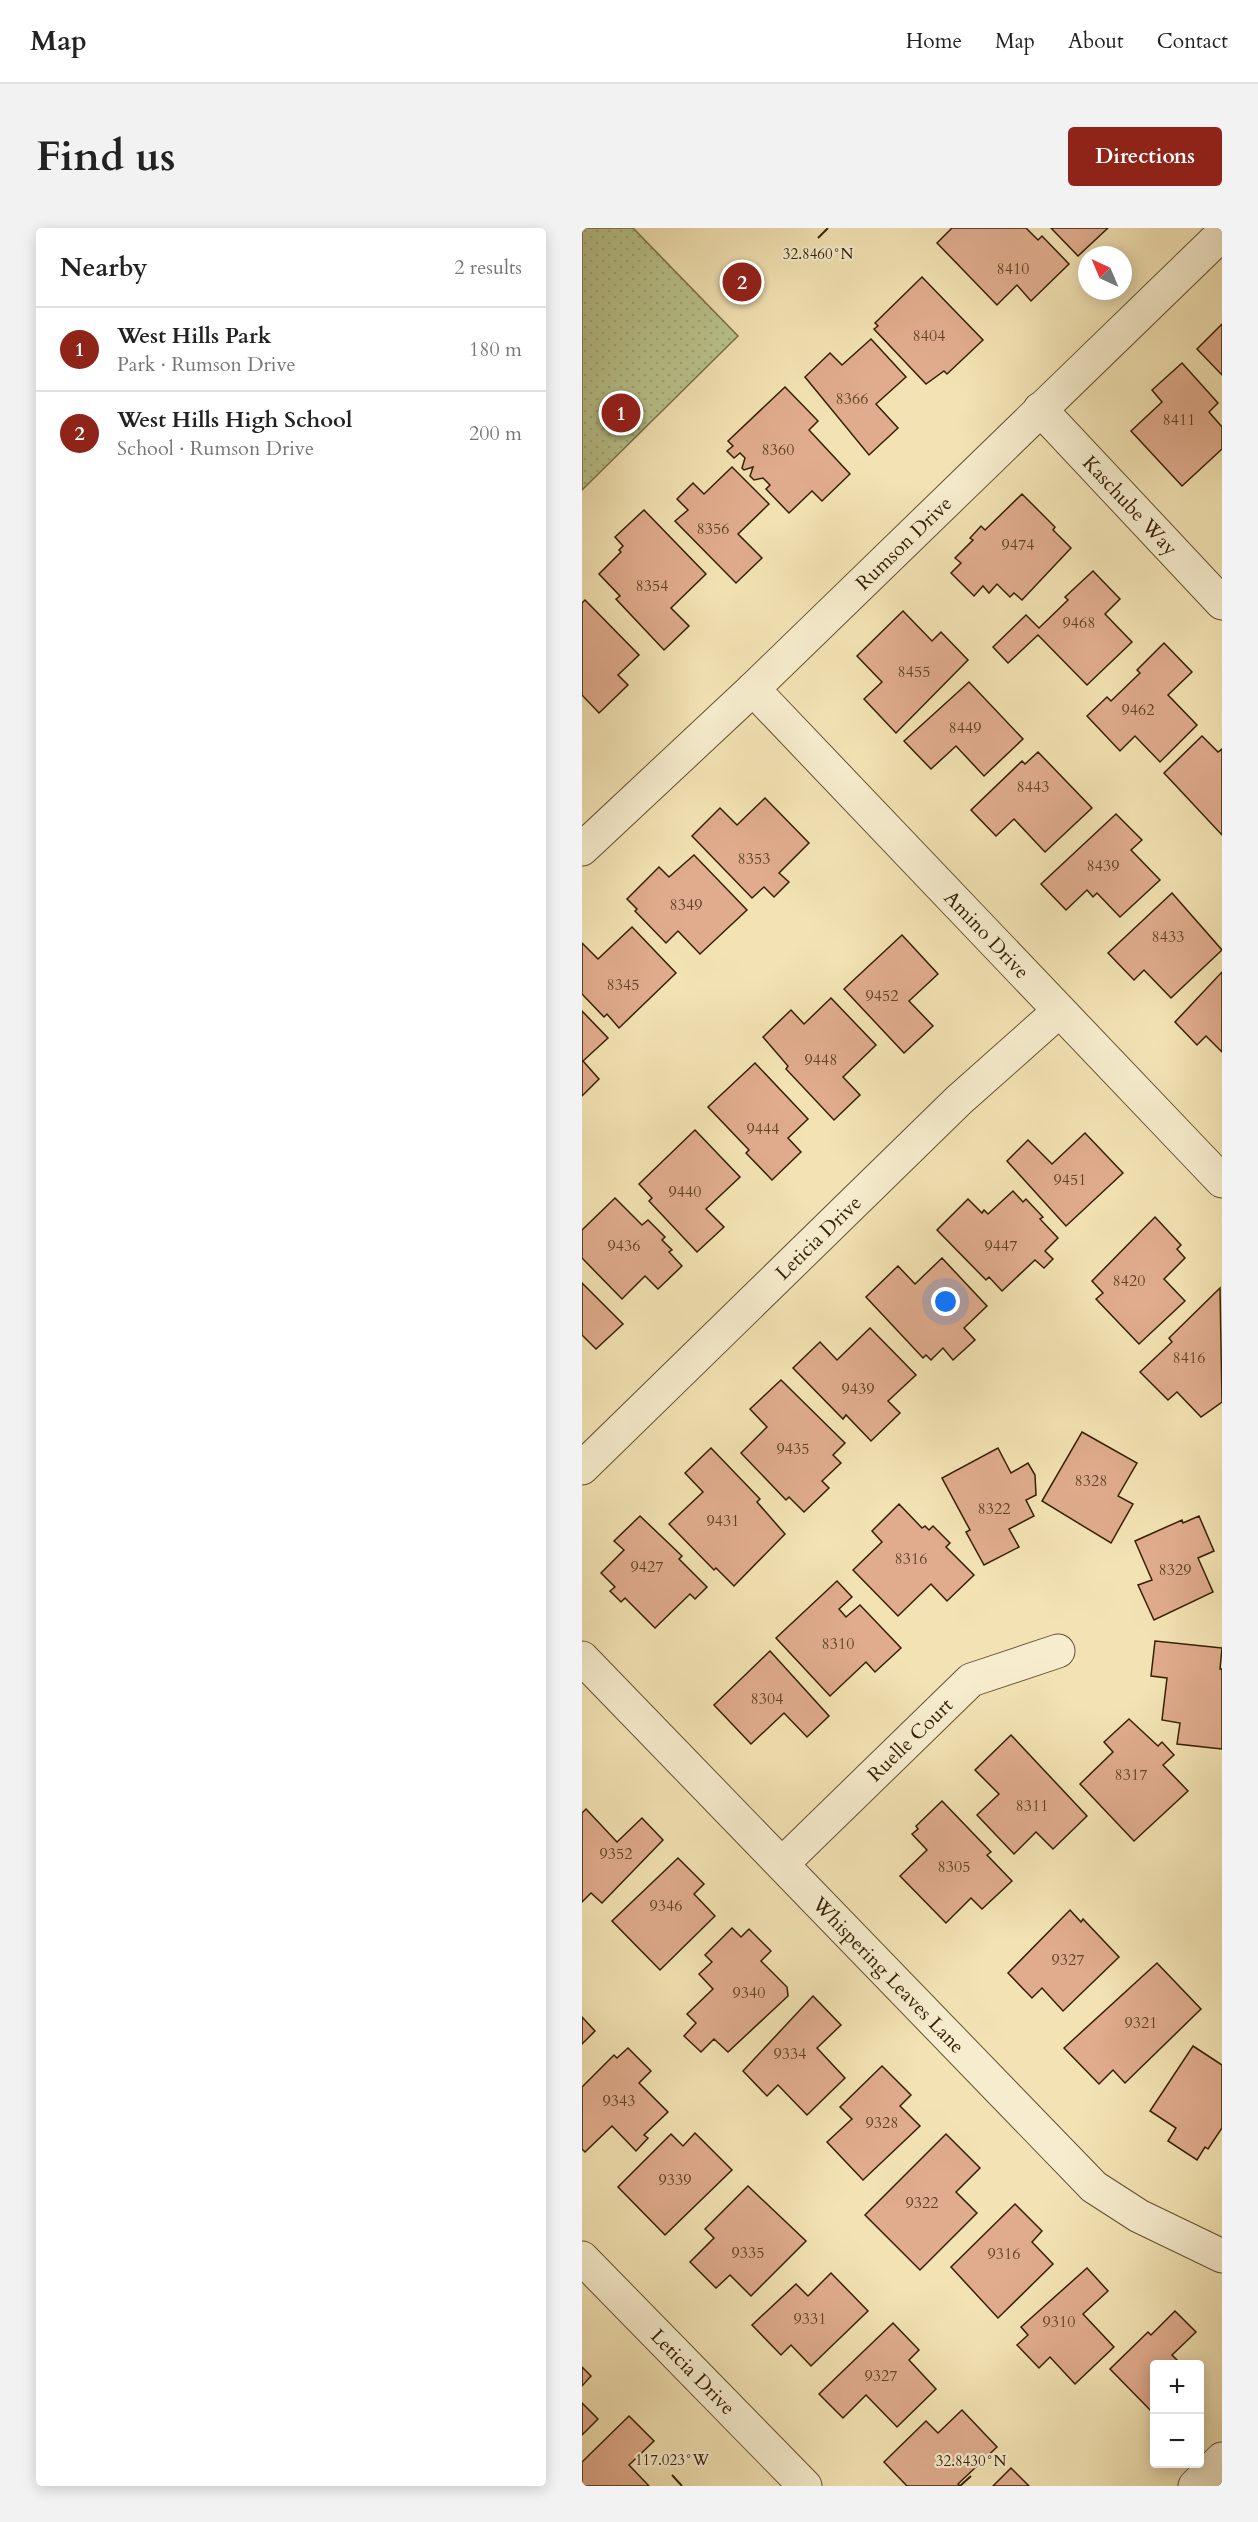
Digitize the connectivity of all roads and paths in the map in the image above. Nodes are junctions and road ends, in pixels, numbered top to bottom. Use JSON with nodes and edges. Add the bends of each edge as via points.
{"nodes":[{"id":1,"x":1222,"y":234,"type":"edge"},
{"id":2,"x":1040,"y":409,"type":"junction"},
{"id":3,"x":1222,"y":603,"type":"edge"},
{"id":4,"x":753,"y":689,"type":"junction"},
{"id":5,"x":582,"y":849,"type":"edge"},
{"id":6,"x":1058,"y":1012,"type":"junction"},
{"id":7,"x":1222,"y":1181,"type":"edge"},
{"id":8,"x":582,"y":1468,"type":"edge"},
{"id":9,"x":1058,"y":1652,"type":"dead end"},
{"id":10,"x":582,"y":1658,"type":"edge"},
{"id":11,"x":783,"y":1863,"type":"junction"},
{"id":12,"x":1222,"y":2256,"type":"edge"},
{"id":13,"x":582,"y":2258,"type":"edge"},
{"id":14,"x":1222,"y":2460,"type":"edge"},
{"id":15,"x":805,"y":2486,"type":"edge"},
{"id":16,"x":1195,"y":2486,"type":"edge"}],
"edges":[{"from":1,"to":2,"type":"street","name":"Rumson Drive"},
{"from":2,"to":3,"type":"street","name":"Kaschube Way"},
{"from":2,"to":4,"type":"street","name":"Rumson Drive"},
{"from":4,"to":5,"type":"street","name":"Rumson Drive"},
{"from":4,"to":6,"type":"street","name":"Amino Drive"},
{"from":6,"to":7,"type":"street","name":"Amino Drive"},
{"from":6,"to":8,"type":"street","name":"Leticia Drive","via":[[958,1100]]},
{"from":9,"to":11,"type":"street","name":"Ruelle Court","via":[[971,1680]]},
{"from":10,"to":11,"type":"street","name":"Whispering Leaves Lane"},
{"from":11,"to":12,"type":"street","name":"Whispering Leaves Lane","via":[[1094,2187],[1139,2216]]},
{"from":13,"to":15,"type":"street","name":"Leticia Drive"},
{"from":14,"to":16,"type":"street"}]}
